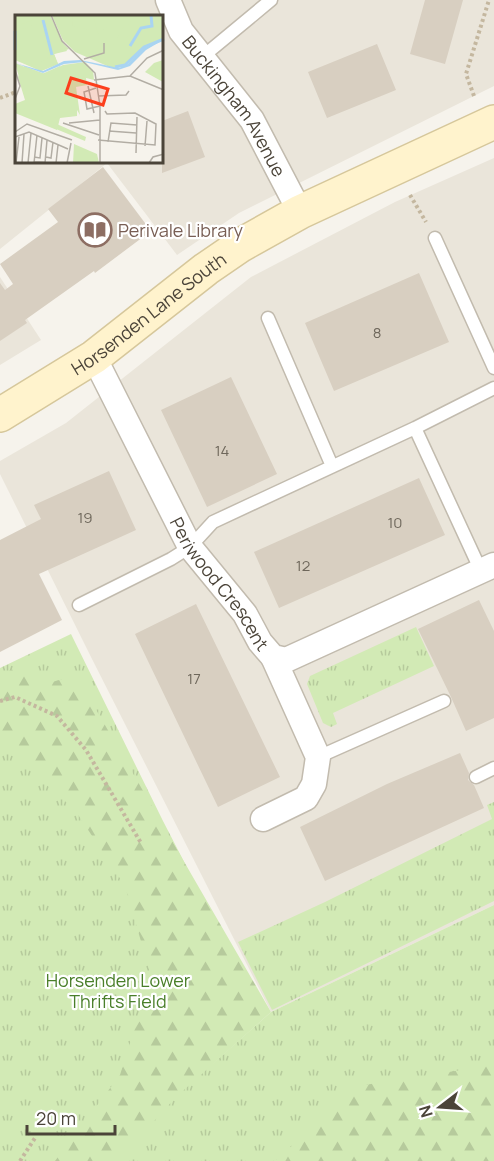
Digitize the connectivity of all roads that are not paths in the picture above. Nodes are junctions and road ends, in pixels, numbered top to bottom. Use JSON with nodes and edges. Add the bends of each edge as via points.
{"nodes":[{"id":1,"x":168,"y":0,"type":"edge"},
{"id":2,"x":271,"y":0,"type":"edge"},
{"id":3,"x":201,"y":58,"type":"junction"},
{"id":4,"x":490,"y":124,"type":"edge"},
{"id":5,"x":300,"y":212,"type":"junction"},
{"id":6,"x":435,"y":238,"type":"road end"},
{"id":7,"x":268,"y":318,"type":"dead end"},
{"id":8,"x":94,"y":357,"type":"junction"},
{"id":9,"x":494,"y":368,"type":"edge"},
{"id":10,"x":494,"y":388,"type":"edge"},
{"id":11,"x":0,"y":415,"type":"edge"},
{"id":12,"x":415,"y":428,"type":"junction"},
{"id":13,"x":332,"y":466,"type":"junction"},
{"id":14,"x":190,"y":547,"type":"junction"},
{"id":15,"x":488,"y":568,"type":"edge"},
{"id":16,"x":79,"y":605,"type":"dead end"},
{"id":17,"x":273,"y":657,"type":"junction"},
{"id":18,"x":444,"y":701,"type":"dead end"},
{"id":19,"x":318,"y":757,"type":"junction"},
{"id":20,"x":494,"y":768,"type":"edge"},
{"id":21,"x":476,"y":777,"type":"dead end"},
{"id":22,"x":263,"y":819,"type":"dead end"}],
"edges":[{"from":1,"to":3,"type":"street","name":"Buckingham Avenue","via":[[181,31]]},
{"from":2,"to":3,"type":"lane"},
{"from":3,"to":5,"type":"street","name":"Buckingham Avenue","via":[[252,120]]},
{"from":4,"to":5,"type":"street","name":"Horsenden Lane South"},
{"from":5,"to":8,"type":"street","name":"Horsenden Lane South","via":[[206,269]]},
{"from":6,"to":9,"type":"lane"},
{"from":7,"to":13,"type":"lane"},
{"from":8,"to":11,"type":"street","name":"Horsenden Lane South"},
{"from":8,"to":14,"type":"street","name":"Periwood Crescent"},
{"from":10,"to":12,"type":"lane"},
{"from":12,"to":13,"type":"lane"},
{"from":12,"to":15,"type":"lane"},
{"from":13,"to":14,"type":"lane","via":[[213,522]]},
{"from":14,"to":16,"type":"lane"},
{"from":14,"to":17,"type":"street","name":"Periwood Crescent","via":[[245,614]]},
{"from":15,"to":17,"type":"street","name":"Periwood Crescent","via":[[286,660]]},
{"from":17,"to":19,"type":"street"},
{"from":18,"to":19,"type":"lane"},
{"from":19,"to":22,"type":"street","via":[[314,784],[306,798]]},
{"from":20,"to":21,"type":"lane"}]}
